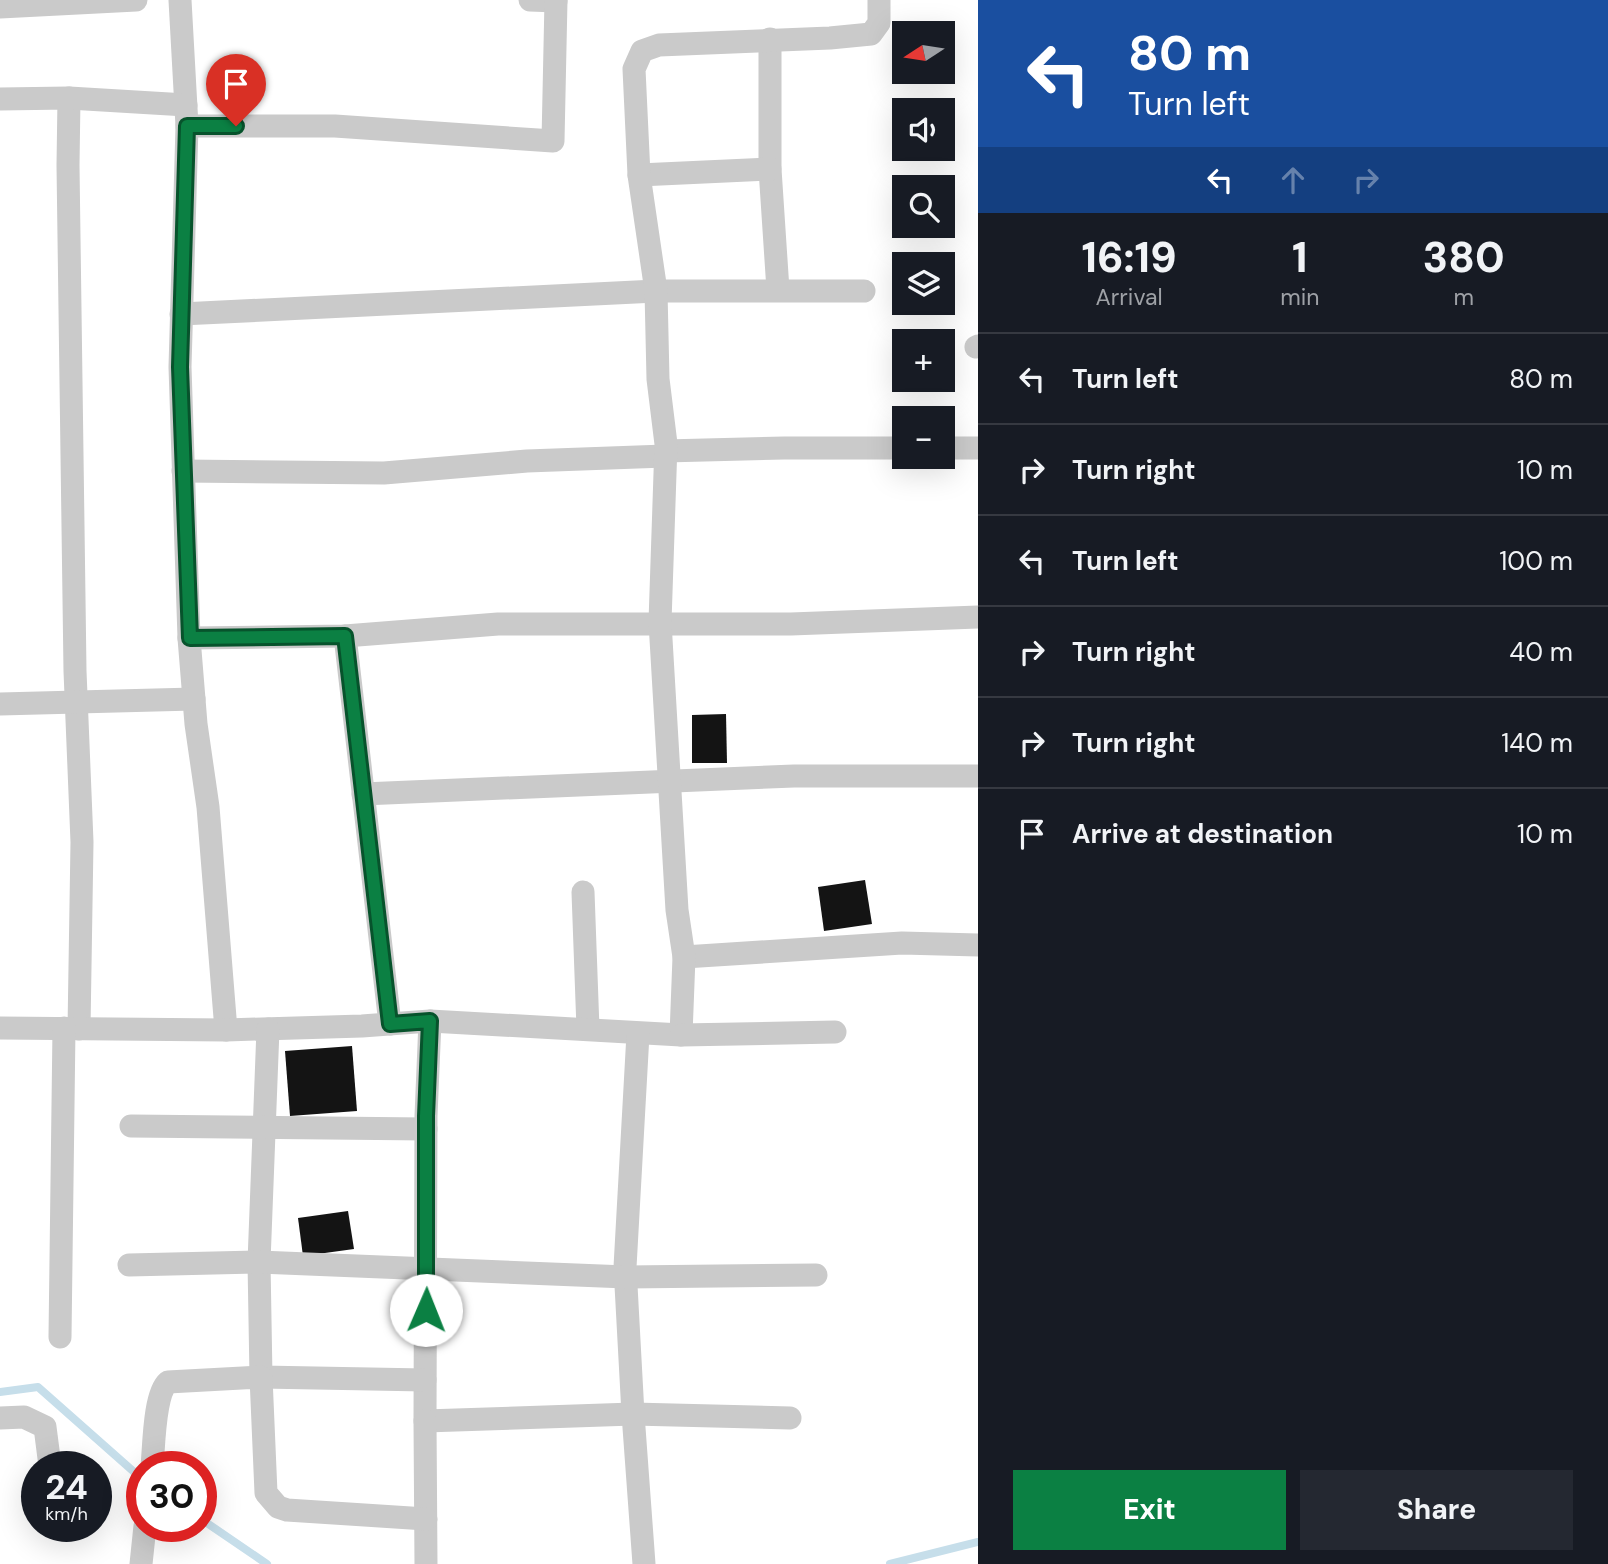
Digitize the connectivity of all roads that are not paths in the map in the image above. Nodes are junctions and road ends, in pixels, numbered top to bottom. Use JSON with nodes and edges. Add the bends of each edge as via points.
{"nodes":[{"id":1,"x":136,"y":0,"type":"edge"},
{"id":2,"x":180,"y":0,"type":"edge"},
{"id":3,"x":530,"y":0,"type":"edge"},
{"id":4,"x":556,"y":0,"type":"edge"},
{"id":5,"x":879,"y":0,"type":"edge"},
{"id":6,"x":0,"y":7,"type":"edge"},
{"id":7,"x":770,"y":39,"type":"junction"},
{"id":8,"x":69,"y":97,"type":"junction"},
{"id":9,"x":0,"y":99,"type":"edge"},
{"id":10,"x":186,"y":115,"type":"junction"},
{"id":11,"x":770,"y":169,"type":"junction"},
{"id":12,"x":639,"y":176,"type":"junction"},
{"id":13,"x":778,"y":290,"type":"junction"},
{"id":14,"x":656,"y":291,"type":"junction"},
{"id":15,"x":864,"y":291,"type":"dead end"},
{"id":16,"x":181,"y":314,"type":"junction"},
{"id":17,"x":892,"y":448,"type":"edge"},
{"id":18,"x":955,"y":448,"type":"edge"},
{"id":19,"x":978,"y":448,"type":"edge"},
{"id":20,"x":665,"y":454,"type":"junction"},
{"id":21,"x":183,"y":471,"type":"junction"},
{"id":22,"x":978,"y":617,"type":"edge"},
{"id":23,"x":660,"y":622,"type":"junction"},
{"id":24,"x":345,"y":636,"type":"junction"},
{"id":25,"x":190,"y":638,"type":"junction"},
{"id":26,"x":194,"y":699,"type":"junction"},
{"id":27,"x":76,"y":702,"type":"junction"},
{"id":28,"x":0,"y":704,"type":"edge"},
{"id":29,"x":978,"y":776,"type":"edge"},
{"id":30,"x":668,"y":780,"type":"junction"},
{"id":31,"x":363,"y":794,"type":"junction"},
{"id":32,"x":583,"y":892,"type":"dead end"},
{"id":33,"x":978,"y":945,"type":"edge"},
{"id":34,"x":684,"y":957,"type":"junction"},
{"id":35,"x":430,"y":1021,"type":"junction"},
{"id":36,"x":390,"y":1024,"type":"junction"},
{"id":37,"x":0,"y":1028,"type":"edge"},
{"id":38,"x":71,"y":1028,"type":"junction"},
{"id":39,"x":268,"y":1029,"type":"junction"},
{"id":40,"x":589,"y":1029,"type":"junction"},
{"id":41,"x":226,"y":1030,"type":"junction"},
{"id":42,"x":835,"y":1032,"type":"dead end"},
{"id":43,"x":638,"y":1034,"type":"junction"},
{"id":44,"x":681,"y":1035,"type":"junction"},
{"id":45,"x":131,"y":1126,"type":"dead end"},
{"id":46,"x":265,"y":1128,"type":"junction"},
{"id":47,"x":426,"y":1129,"type":"junction"},
{"id":48,"x":259,"y":1262,"type":"junction"},
{"id":49,"x":129,"y":1265,"type":"dead end"},
{"id":50,"x":427,"y":1270,"type":"junction"},
{"id":51,"x":816,"y":1275,"type":"dead end"},
{"id":52,"x":626,"y":1277,"type":"junction"},
{"id":53,"x":60,"y":1337,"type":"dead end"},
{"id":54,"x":261,"y":1377,"type":"junction"},
{"id":55,"x":425,"y":1380,"type":"junction"},
{"id":56,"x":632,"y":1414,"type":"junction"},
{"id":57,"x":0,"y":1418,"type":"edge"},
{"id":58,"x":790,"y":1418,"type":"dead end"},
{"id":59,"x":425,"y":1421,"type":"junction"},
{"id":60,"x":48,"y":1451,"type":"edge"},
{"id":61,"x":154,"y":1451,"type":"edge"},
{"id":62,"x":426,"y":1519,"type":"junction"},
{"id":63,"x":143,"y":1542,"type":"edge"},
{"id":64,"x":141,"y":1564,"type":"edge"},
{"id":65,"x":426,"y":1564,"type":"edge"},
{"id":66,"x":644,"y":1564,"type":"edge"}],
"edges":[{"from":1,"to":6,"type":"street"},
{"from":2,"to":10,"type":"street"},
{"from":3,"to":4,"type":"street"},
{"from":4,"to":10,"type":"street","via":[[553,141]]},
{"from":5,"to":7,"type":"street","via":[[879,23],[871,34]]},
{"from":7,"to":11,"type":"street"},
{"from":7,"to":12,"type":"street","via":[[659,45],[642,51],[634,69]]},
{"from":8,"to":9,"type":"street"},
{"from":8,"to":10,"type":"street"},
{"from":8,"to":27,"type":"street"},
{"from":10,"to":16,"type":"street"},
{"from":11,"to":12,"type":"street"},
{"from":11,"to":13,"type":"street"},
{"from":12,"to":14,"type":"street"},
{"from":13,"to":14,"type":"street"},
{"from":13,"to":15,"type":"street"},
{"from":14,"to":16,"type":"street"},
{"from":14,"to":20,"type":"street"},
{"from":16,"to":21,"type":"street"},
{"from":17,"to":20,"type":"street"},
{"from":18,"to":19,"type":"street"},
{"from":20,"to":21,"type":"street","via":[[384,473]]},
{"from":20,"to":23,"type":"street"},
{"from":21,"to":25,"type":"street"},
{"from":22,"to":23,"type":"street","via":[[790,624]]},
{"from":23,"to":24,"type":"street","via":[[498,624]]},
{"from":23,"to":30,"type":"street"},
{"from":24,"to":25,"type":"street"},
{"from":24,"to":31,"type":"street"},
{"from":25,"to":26,"type":"street"},
{"from":26,"to":27,"type":"street"},
{"from":26,"to":41,"type":"street","via":[[208,807]]},
{"from":27,"to":28,"type":"street"},
{"from":27,"to":38,"type":"street","via":[[82,842]]},
{"from":29,"to":30,"type":"street"},
{"from":30,"to":31,"type":"street"},
{"from":30,"to":34,"type":"street"},
{"from":31,"to":36,"type":"street"},
{"from":32,"to":40,"type":"street"},
{"from":33,"to":34,"type":"street","via":[[902,943]]},
{"from":34,"to":44,"type":"street"},
{"from":35,"to":36,"type":"street"},
{"from":35,"to":40,"type":"street"},
{"from":35,"to":47,"type":"street"},
{"from":36,"to":39,"type":"street"},
{"from":37,"to":38,"type":"street"},
{"from":38,"to":41,"type":"street"},
{"from":38,"to":53,"type":"street"},
{"from":39,"to":41,"type":"street"},
{"from":39,"to":46,"type":"street"},
{"from":40,"to":43,"type":"street"},
{"from":42,"to":44,"type":"street"},
{"from":43,"to":44,"type":"street"},
{"from":43,"to":52,"type":"street"},
{"from":45,"to":46,"type":"street"},
{"from":46,"to":47,"type":"street"},
{"from":46,"to":48,"type":"street"},
{"from":47,"to":50,"type":"street"},
{"from":48,"to":49,"type":"street"},
{"from":48,"to":50,"type":"street"},
{"from":48,"to":54,"type":"street"},
{"from":50,"to":52,"type":"street"},
{"from":50,"to":55,"type":"street"},
{"from":51,"to":52,"type":"street"},
{"from":52,"to":56,"type":"street"},
{"from":54,"to":55,"type":"street"},
{"from":54,"to":61,"type":"street","via":[[168,1382],[159,1399]]},
{"from":54,"to":62,"type":"street","via":[[266,1493],[278,1507]]},
{"from":55,"to":59,"type":"street"},
{"from":56,"to":58,"type":"street"},
{"from":56,"to":59,"type":"street"},
{"from":56,"to":66,"type":"street"},
{"from":57,"to":60,"type":"street","via":[[24,1418],[45,1427]]},
{"from":59,"to":62,"type":"street"},
{"from":62,"to":65,"type":"street"},
{"from":63,"to":64,"type":"street"}]}
